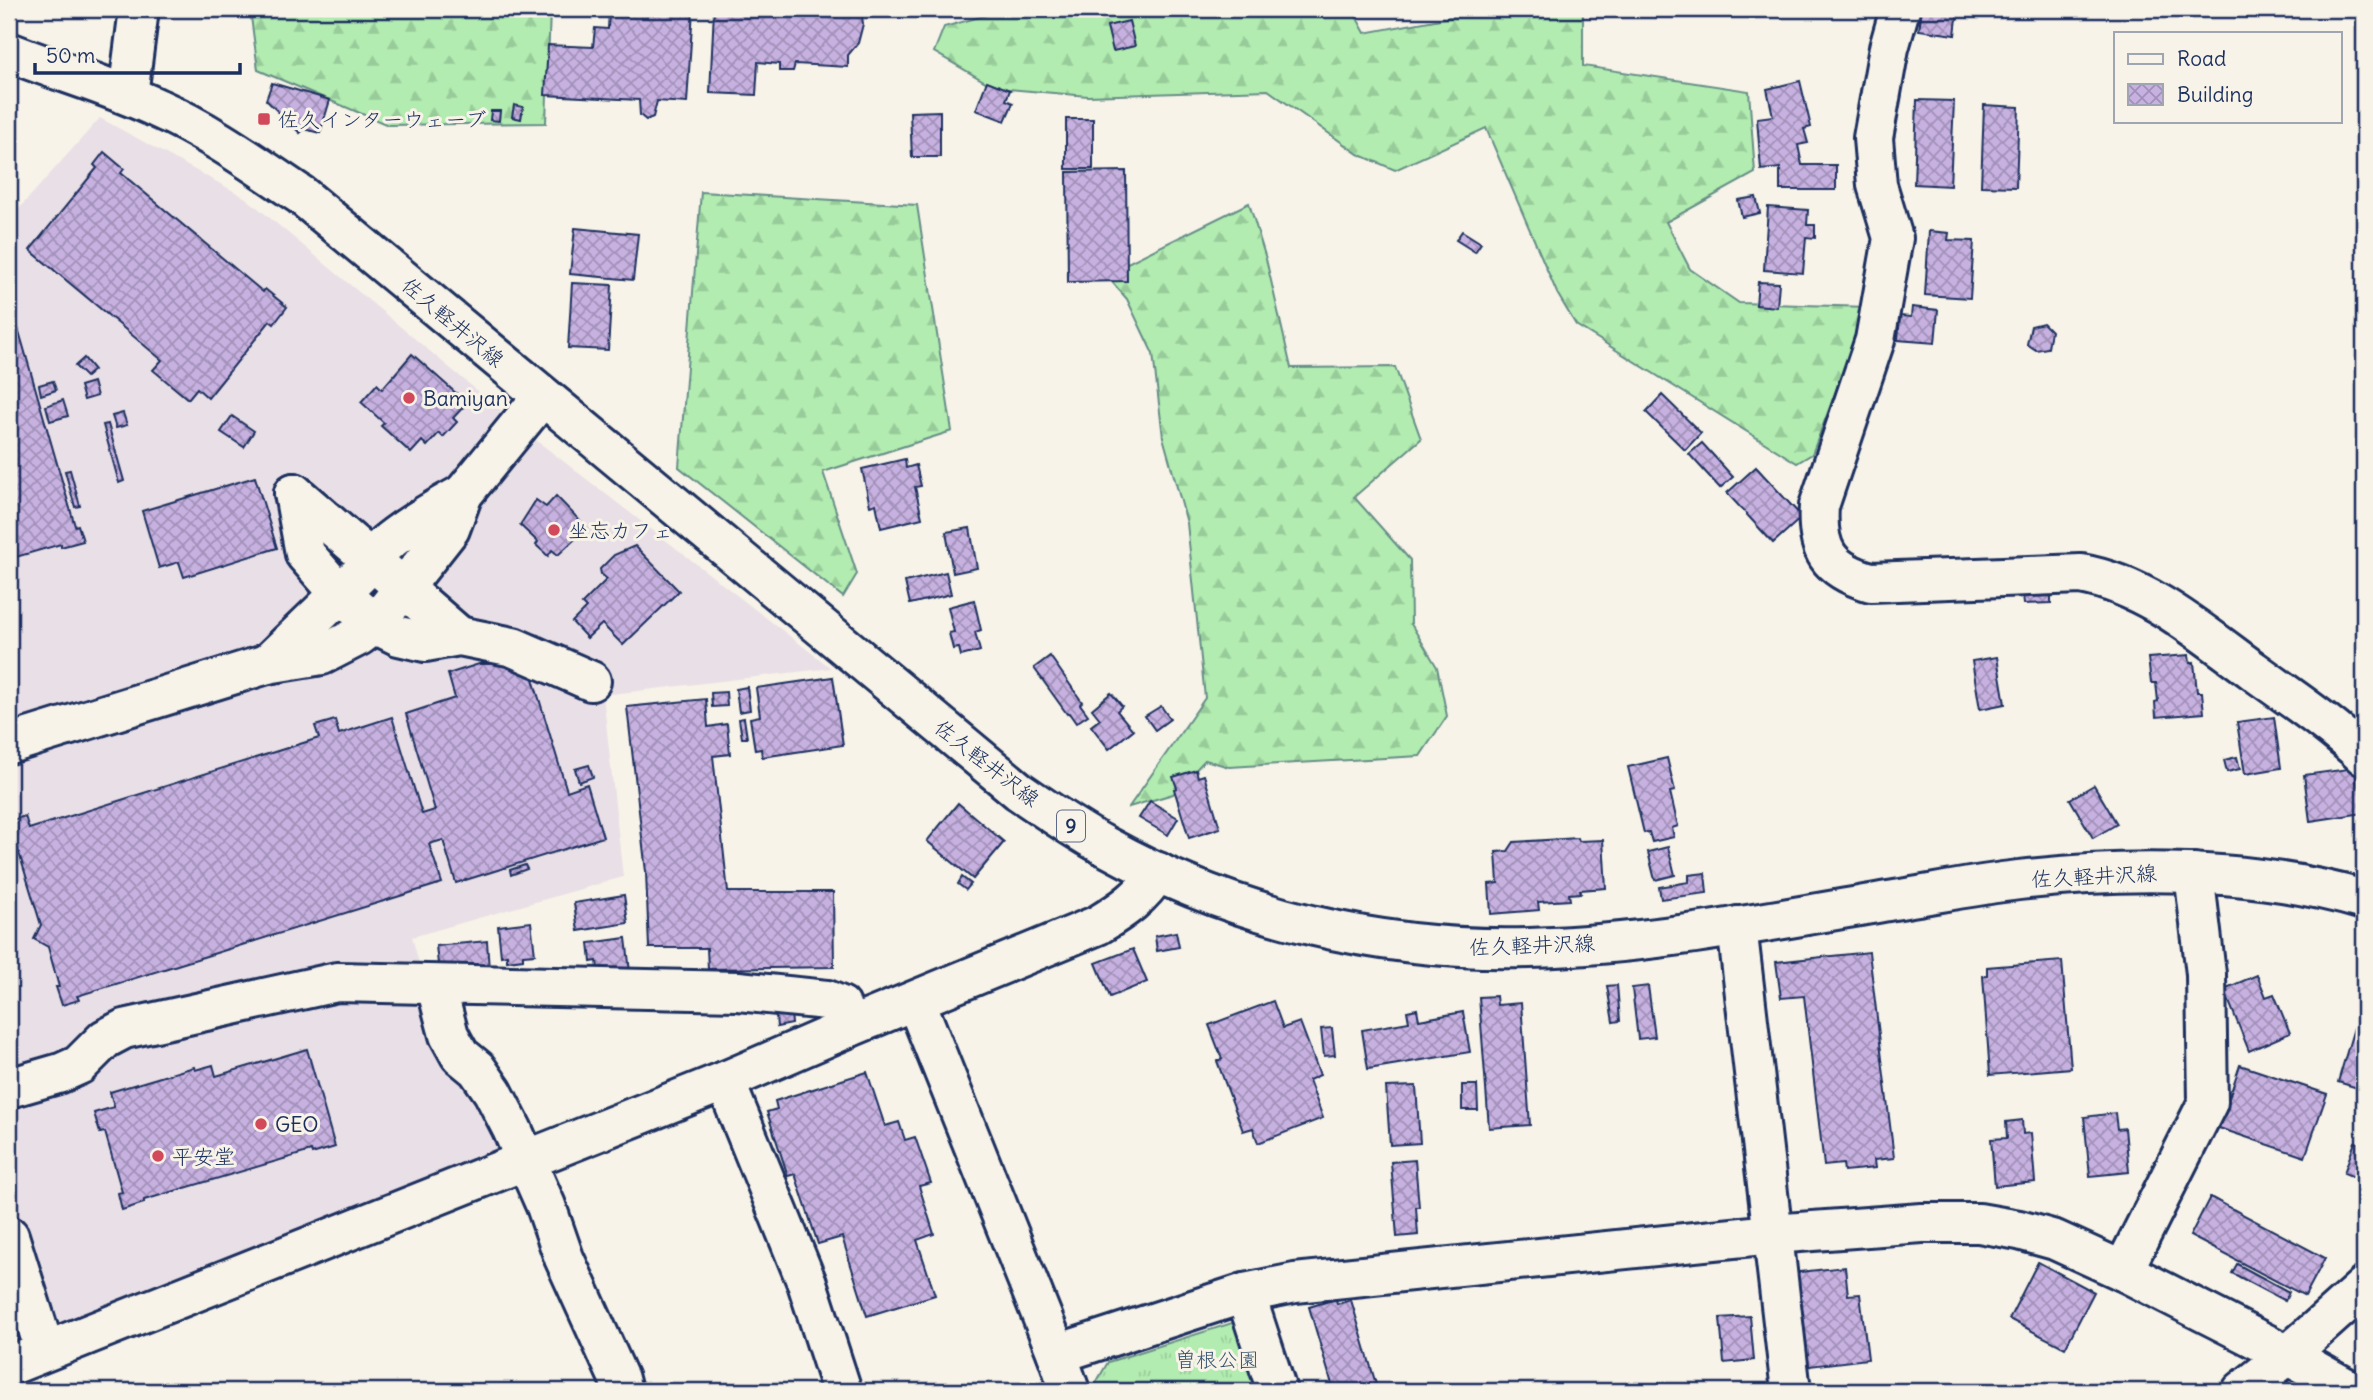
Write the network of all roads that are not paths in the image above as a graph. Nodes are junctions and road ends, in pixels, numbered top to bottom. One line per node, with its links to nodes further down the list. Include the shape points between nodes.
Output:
1 (139, 9): 4 (street)
2 (1900, 9): 15 (street, via 1873,138 1877,185 1893,238 1875,340 1819,506 1817,528 1834,566 1871,582 2100,578 2138,592 2179,618)
3 (9, 52): 4 (street, 佐久軽井沢線 / 9)
4 (128, 95): 5 (street, 佐久軽井沢線 / 9, via 195,127 301,195)
5 (542, 397): 6 (street); 16 (street, 佐久軽井沢線 / 9, via 1019,791 1108,848)
6 (463, 494): 7 (street, via 386,543); 8 (street, via 450,529)
7 (373, 561): 8 (street); 9 (street); 9 (street, via 294,493 305,554)
8 (404, 589): 10 (street); 11 (street)
9 (340, 594): 10 (street); 12 (street)
10 (375, 624): 11 (street, via 425,642); 12 (street, via 322,655)
11 (459, 636): 13 (street, via 513,647)
12 (267, 664): 14 (street)
13 (591, 681)
14 (9, 744)
15 (2364, 756)
16 (1158, 872): 19 (street, 佐久軽井沢線 / 9, via 1313,926 1435,945 1576,946); 21 (street, via 1131,905 1098,925)
17 (2194, 873): 18 (street, 佐久軽井沢線 / 9, via 2297,884); 19 (street, 佐久軽井沢線 / 9, via 2017,880); 28 (street, via 2206,974 2208,1102)
18 (2364, 900)
19 (1737, 926): 26 (street)
20 (436, 986): 22 (street, via 738,991 807,997 841,1006); 24 (street, via 337,982 124,1029 105,1039 79,1065); 25 (street, via 449,1035 493,1093)
21 (916, 1002): 22 (street); 32 (street)
22 (850, 1027): 23 (street)
23 (725, 1081): 25 (street); 36 (street, via 807,1283)
24 (9, 1088)
25 (527, 1160): 31 (street); 35 (street)
26 (1772, 1234): 28 (street, via 1979,1223 2055,1240); 30 (street, via 1295,1283); 39 (street)
27 (9, 1236): 31 (street)
28 (2123, 1271): 33 (street)
29 (2364, 1287): 33 (street)
30 (1245, 1293): 32 (street); 38 (street)
31 (45, 1351): 34 (street)
32 (1057, 1354): 37 (street)
33 (2299, 1362): 40 (street); 41 (street)
34 (9, 1366)
35 (622, 1391)
36 (842, 1391)
37 (1070, 1391)
38 (1277, 1391)
39 (1791, 1391)
40 (2242, 1391)
41 (2353, 1391)

